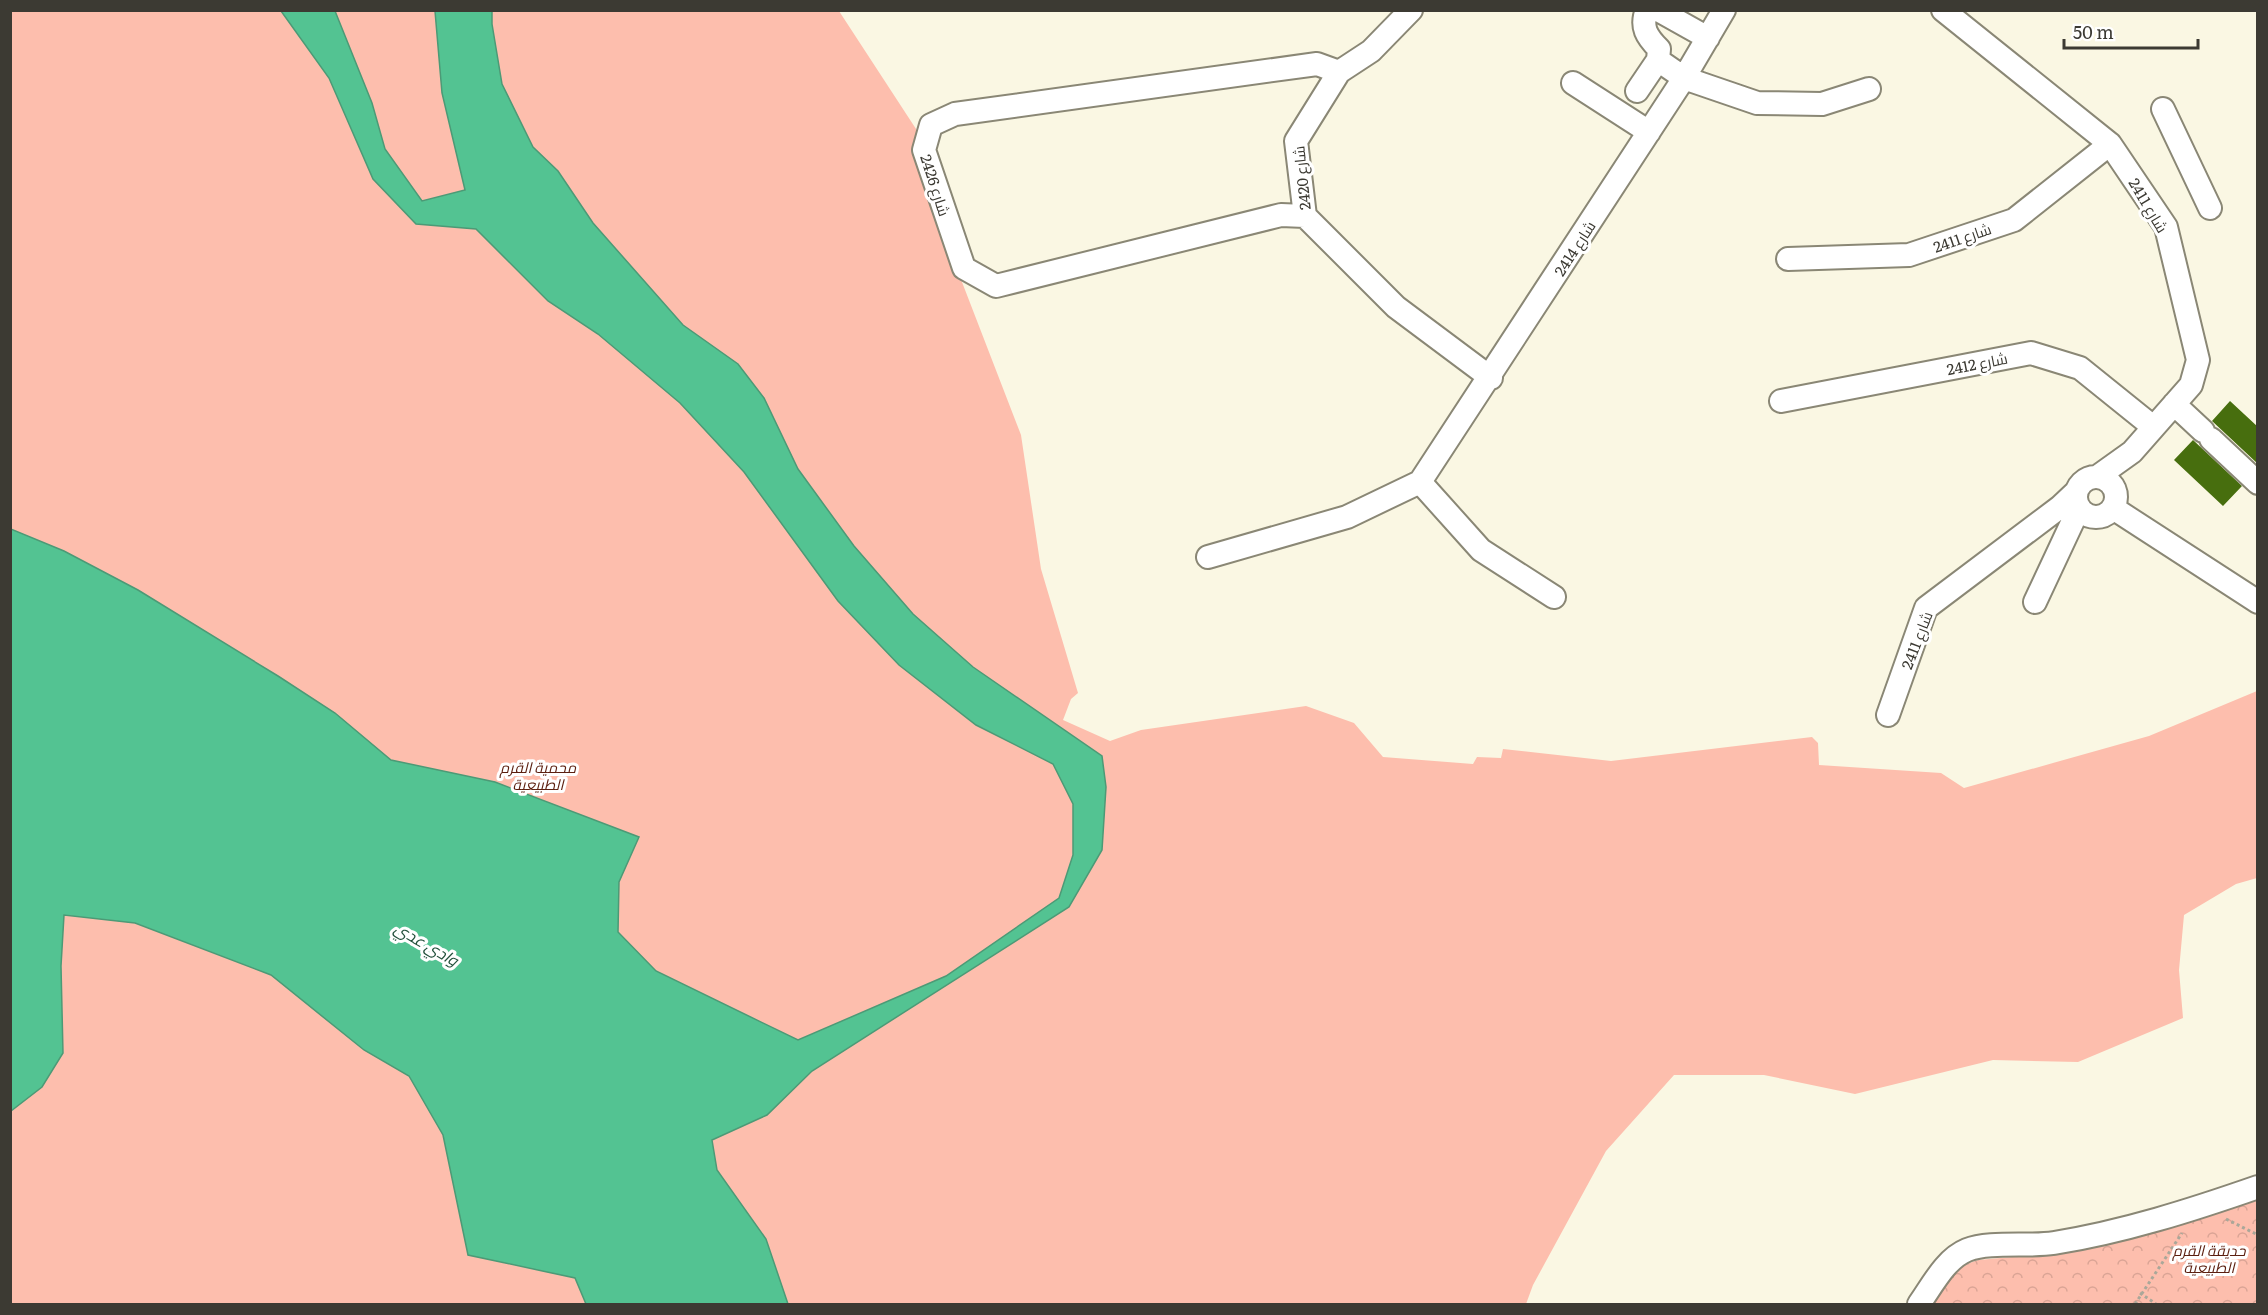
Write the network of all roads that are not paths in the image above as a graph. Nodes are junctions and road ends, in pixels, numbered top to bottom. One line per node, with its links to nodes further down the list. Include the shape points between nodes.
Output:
1 (1411, 10): 8 (street, 2420 شارع, via 1371,51)
2 (1647, 10): 7 (street, via 1642,21 1647,36 1659,49)
3 (1658, 10): 6 (street)
4 (1724, 10): 6 (street, 2414 شارع)
5 (1943, 10): 15 (street, شارع 2411)
6 (1708, 38): 9 (street, 2414 شارع)
7 (1658, 60): 9 (street); 12 (street)
8 (1339, 72): 17 (street, 2420 شارع, via 1296,141); 17 (street, 2426 شارع, via 1317,64 955,114 931,125 924,150 964,268 996,286 1281,215)
9 (1684, 78): 11 (street, via 1757,103 1821,104); 14 (street, 2414 شارع)
10 (1574, 83): 14 (street)
11 (1869, 89)
12 (1637, 91)
13 (2163, 109): 16 (street)
14 (1649, 132): 19 (street, 2414 شارع)
15 (2110, 144): 18 (street, 2411 شارع, via 2014,220 1909,255); 21 (street, شارع 2411, via 2166,227 2190,319 2198,360 2191,385)
16 (2210, 208)
17 (1305, 216): 19 (street, 2420 شارع, via 1396,307)
18 (1788, 259)
19 (1491, 378): 24 (street, 2414 شارع)
20 (1781, 401): 22 (street, 2412 شارع, via 2031,353 2080,368)
21 (2174, 404): 22 (street, شارع 2411); 25 (street)
22 (2152, 426): 23 (street, شارع 2411, via 2132,452)
23 (2097, 477): 26 (street, via 2083,482); 27 (street, via 2106,480 2114,490)
24 (1420, 482): 28 (street, via 1347,517); 29 (street, via 1481,550)
25 (2258, 483)
26 (2078, 500): 27 (street, via 2087,515 2097,517); 30 (street); 32 (street, شارع 2411, via 2060,507 1926,608)
27 (2113, 508): 31 (street)
28 (1208, 557)
29 (1554, 597)
30 (2035, 602)
31 (2258, 602)
32 (1888, 715)
33 (2258, 1186): 34 (street, via 2202,1206 2077,1239 1969,1249 1955,1256)
34 (1920, 1305)

